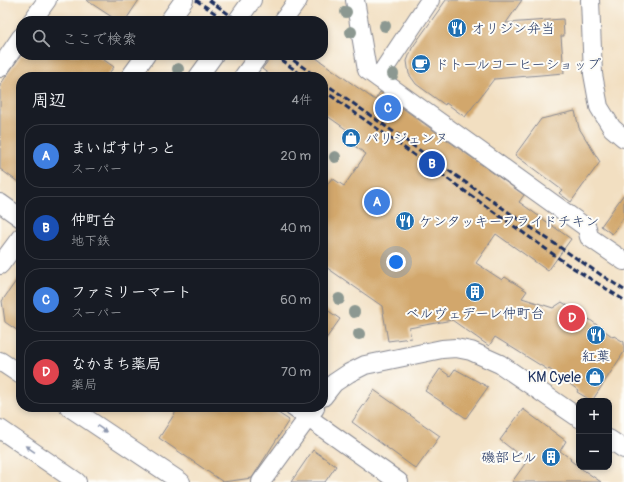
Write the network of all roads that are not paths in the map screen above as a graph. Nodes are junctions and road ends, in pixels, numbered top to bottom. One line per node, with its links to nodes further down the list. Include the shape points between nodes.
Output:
1 (47, 0): 8 (street)
2 (184, 0): 9 (street)
3 (252, 0): 10 (street)
4 (298, 0): 11 (street)
5 (355, 0): 20 (street, via 367,70)
6 (430, 0): 20 (street)
7 (590, 0): 21 (street, via 593,74 599,107 612,128)
8 (36, 16)
9 (173, 16)
10 (241, 16)
11 (287, 16)
12 (16, 44): 16 (street)
13 (142, 60): 17 (street)
14 (210, 60): 18 (street)
15 (255, 60): 19 (street)
16 (0, 68)
17 (134, 72)
18 (202, 72)
19 (247, 72)
20 (378, 78): 25 (street, via 587,228 590,237)
21 (624, 138)
22 (0, 203): 23 (street)
23 (16, 214)
24 (16, 243): 26 (street)
25 (624, 261)
26 (0, 265)
27 (0, 360): 28 (street)
28 (16, 371)
29 (328, 391): 32 (street, via 349,373 365,365 456,348 472,351 500,364)
30 (76, 412): 37 (street, one-way to 37)
31 (312, 412): 38 (street); 39 (street)
32 (576, 416)
33 (0, 429): 36 (street, one-way to 33)
34 (612, 441): 35 (street)
35 (624, 449)
36 (77, 482)
37 (181, 482)
38 (262, 482)
39 (399, 482)

